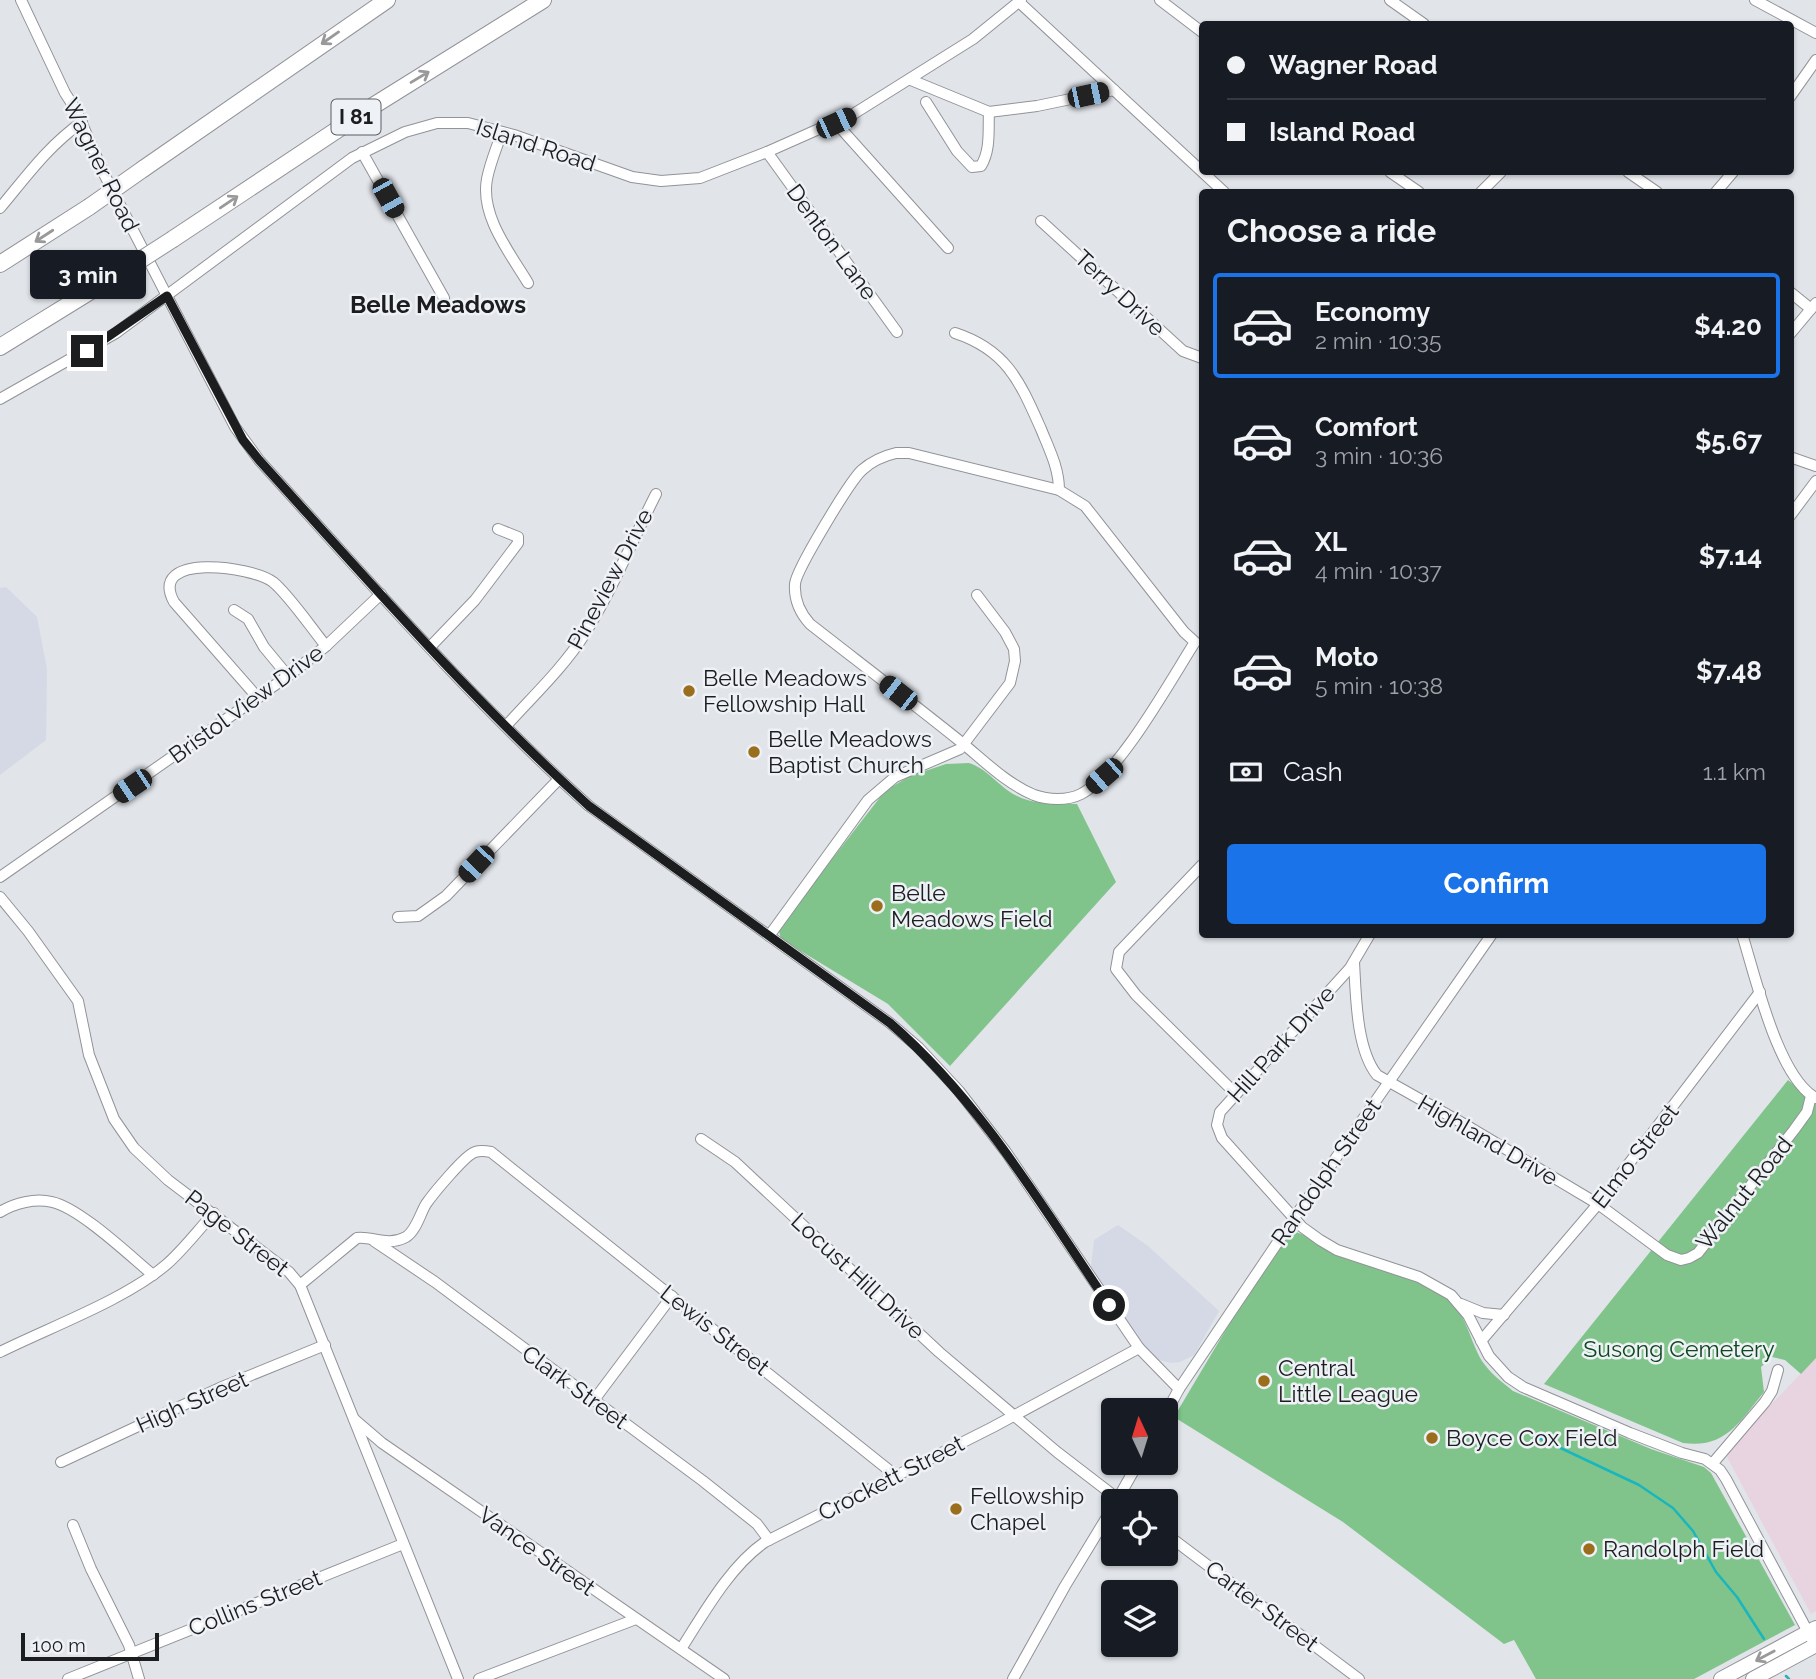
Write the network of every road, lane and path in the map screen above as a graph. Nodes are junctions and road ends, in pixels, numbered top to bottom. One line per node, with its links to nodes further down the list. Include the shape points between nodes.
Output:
1 (21, 0): 19 (street, Wagner Road)
2 (387, 0): 38 (highway, one-way to 38, bridge)
3 (543, 0): 47 (highway, I 81, one-way to 3, bridge)
4 (1160, 0): 11 (street)
5 (1391, 0): 8 (street)
6 (1755, 0): 10 (street)
7 (1020, 1): 14 (street, Island Road); 15 (street)
8 (1420, 21)
9 (1794, 21): 12 (street)
10 (1794, 21)
11 (1199, 30)
12 (1816, 33)
13 (1816, 60): 16 (street)
14 (911, 80): 18 (street); 20 (street, Island Road)
15 (1114, 90): 18 (street); 24 (street)
16 (1794, 91)
17 (926, 102): 18 (street, via 968,165 976,168 988,148)
18 (989, 112)
19 (82, 122): 35 (street, via 45,152); 41 (street, Wagner Road)
20 (836, 123): 23 (street, Island Road); 37 (street)
21 (502, 132): 22 (street, Island Road, via 468,123 437,123); 23 (street, Island Road, via 632,177 661,181 700,178); 39 (street, via 487,178 488,206)
22 (362, 152): 41 (street, Island Road); 42 (street)
23 (767, 152): 45 (street, Denton Lane)
24 (1199, 169)
25 (1206, 175): 30 (street)
26 (1394, 175): 31 (street)
27 (1498, 175): 32 (street)
28 (1632, 175): 33 (street)
29 (1730, 175): 34 (street)
30 (1221, 189)
31 (1415, 189)
32 (1484, 189)
33 (1653, 189)
34 (1719, 189)
35 (0, 208)
36 (1041, 220): 48 (street, Terry Drive, via 1183,351)
37 (948, 248)
38 (0, 264)
39 (528, 283)
40 (1794, 294): 43 (street)
41 (167, 296): 49 (street, Island Road, via 87,351); 57 (street, Wagner Road, via 243,440)
42 (444, 298)
43 (1814, 306): 44 (street)
44 (1794, 329)
45 (897, 332)
46 (955, 333): 53 (street, via 991,351 1017,379 1056,467)
47 (0, 347)
48 (1199, 357)
49 (0, 399)
50 (1794, 458): 51 (street)
51 (1816, 466)
52 (1816, 481): 55 (street)
53 (1059, 491): 60 (street, via 1085,506 1184,632); 66 (street, via 909,453 885,456 858,474 796,576 797,601 810,624)
54 (656, 494): 65 (street, Pineview Drive, via 583,636)
55 (1794, 511)
56 (498, 529): 62 (street, via 518,537 518,543 475,600)
57 (381, 594): 61 (street, Bristol View Drive); 62 (street, Wagner Road)
58 (977, 595): 66 (street, via 1010,639 1015,661 1010,683)
59 (234, 610): 63 (street, via 248,619)
60 (1199, 643): 66 (street, via 1112,768 1081,794 1059,799 1036,796)
61 (326, 646): 63 (street, Bristol View Drive); 64 (street, via 275,583 261,575 236,568 192,568 177,574 170,590 174,602)
62 (430, 647): 65 (street, Wagner Road)
63 (288, 676): 64 (street, Bristol View Drive)
64 (258, 698): 69 (street, Bristol View Drive)
65 (506, 726): 67 (street, Wagner Road)
66 (964, 744): 72 (street, via 955,753 902,773 877,790)
67 (559, 779): 71 (street, via 446,896 418,916); 72 (street, Wagner Road, via 589,806)
68 (1199, 868): 79 (street, via 1119,952 1116,970)
69 (0, 877)
70 (0, 897): 84 (street, Page Street, via 78,1001 89,1055 123,1134 147,1162)
71 (398, 917)
72 (769, 936): 95 (street, Wagner Road, via 890,1023 936,1065 1006,1152)
73 (1368, 938): 76 (street, Hill Park Drive)
74 (1489, 938): 78 (street, Randolph Street)
75 (1743, 938): 77 (street)
76 (1354, 962): 78 (street, Highland Drive, via 1365,1047 1372,1069); 79 (street, Hill Park Drive)
77 (1760, 992): 80 (street, via 1782,1054 1797,1082); 82 (street, Elmo Street)
78 (1389, 1083): 82 (street, Highland Drive); 85 (street, Randolph Street)
79 (1236, 1093): 85 (street, Hill Park Drive, via 1218,1118 1218,1132)
80 (1813, 1097): 87 (street, Walnut Road, via 1794,1130 1698,1252 1681,1260)
81 (701, 1139): 101 (street, Locust Hill Drive, via 735,1162 890,1308)
82 (1598, 1204): 87 (street, Highland Drive); 92 (street, Elmo Street)
83 (0, 1212): 88 (street, via 29,1202 59,1205)
84 (214, 1213): 88 (street); 89 (street, Page Street)
85 (1294, 1217): 91 (street, Hill Park Drive, via 1337,1250 1419,1277); 98 (street, Randolph Street)
86 (374, 1241): 89 (street, via 363,1237 351,1241); 90 (street, Lewis Street, via 406,1237 425,1205 469,1155 491,1152); 100 (street, Clark Street)
87 (1659, 1249)
88 (153, 1275): 96 (street)
89 (300, 1285): 94 (street, Page Street)
90 (672, 1296): 100 (street); 105 (street, Lewis Street)
91 (1461, 1304): 92 (street); 93 (street)
92 (1504, 1315): 93 (street, Elmo Street)
93 (1481, 1341): 104 (street, via 1498,1367 1523,1387 1630,1433)
94 (325, 1345): 102 (street, Page Street); 103 (street, High Street)
95 (1139, 1348): 98 (street, Wagner Road); 101 (street, Crockett Street)
96 (0, 1352)
97 (1778, 1370): 104 (street, via 1765,1402)
98 (1179, 1389): 99 (street, Randolph Street)
99 (1174, 1398)
100 (594, 1400): 109 (street, Clark Street, via 757,1524)
101 (1014, 1415): 105 (street, Crockett Street); 106 (street, Locust Hill Drive)
102 (353, 1418): 110 (street, Page Street); 112 (street, Vance Street, via 382,1443)
103 (61, 1462)
104 (1713, 1462): 113 (street)
105 (895, 1475): 109 (street, Crockett Street)
106 (1101, 1489)
107 (73, 1525): 115 (street)
108 (1101, 1528): 121 (street)
109 (769, 1540): 114 (street, Crockett Street, via 732,1573)
110 (403, 1544): 115 (street, Collins Street); 118 (street, Page Street)
111 (1178, 1544): 122 (street, Carter Street)
112 (636, 1619): 114 (street, Vance Street); 119 (street)
113 (1814, 1640): 123 (main road, one-way to 123); 124 (main road)
114 (681, 1649): 120 (street, Vance Street)
115 (131, 1654): 116 (street, Collins Street); 117 (street)
116 (68, 1679)
117 (139, 1679)
118 (458, 1679)
119 (479, 1679)
120 (724, 1679)
121 (1013, 1679)
122 (1359, 1679)
123 (1721, 1679)
124 (1753, 1679)

